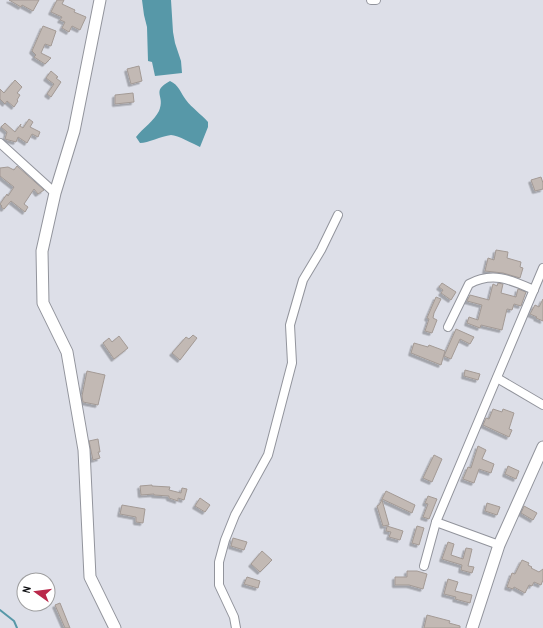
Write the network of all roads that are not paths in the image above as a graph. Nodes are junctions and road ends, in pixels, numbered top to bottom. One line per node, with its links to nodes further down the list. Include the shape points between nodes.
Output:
1 (100, 0): 5 (main road, via 74,131)
2 (371, 0): 3 (street)
3 (376, 0)
4 (0, 143): 5 (street)
5 (55, 194): 16 (main road, via 42,251 43,303 66,352 84,450 90,577)
6 (338, 215): 17 (street, via 303,280 290,324 292,363 268,455 235,515 219,562 219,585 234,617)
7 (543, 268): 8 (street)
8 (534, 290): 9 (street, via 495,277 474,281 469,284); 10 (street)
9 (448, 327)
10 (497, 378): 11 (street); 13 (street)
11 (543, 405)
12 (543, 447): 14 (main road)
13 (436, 522): 14 (street); 15 (street)
14 (499, 545): 18 (main road)
15 (424, 566)
16 (115, 628)
17 (236, 628)
18 (472, 628)

